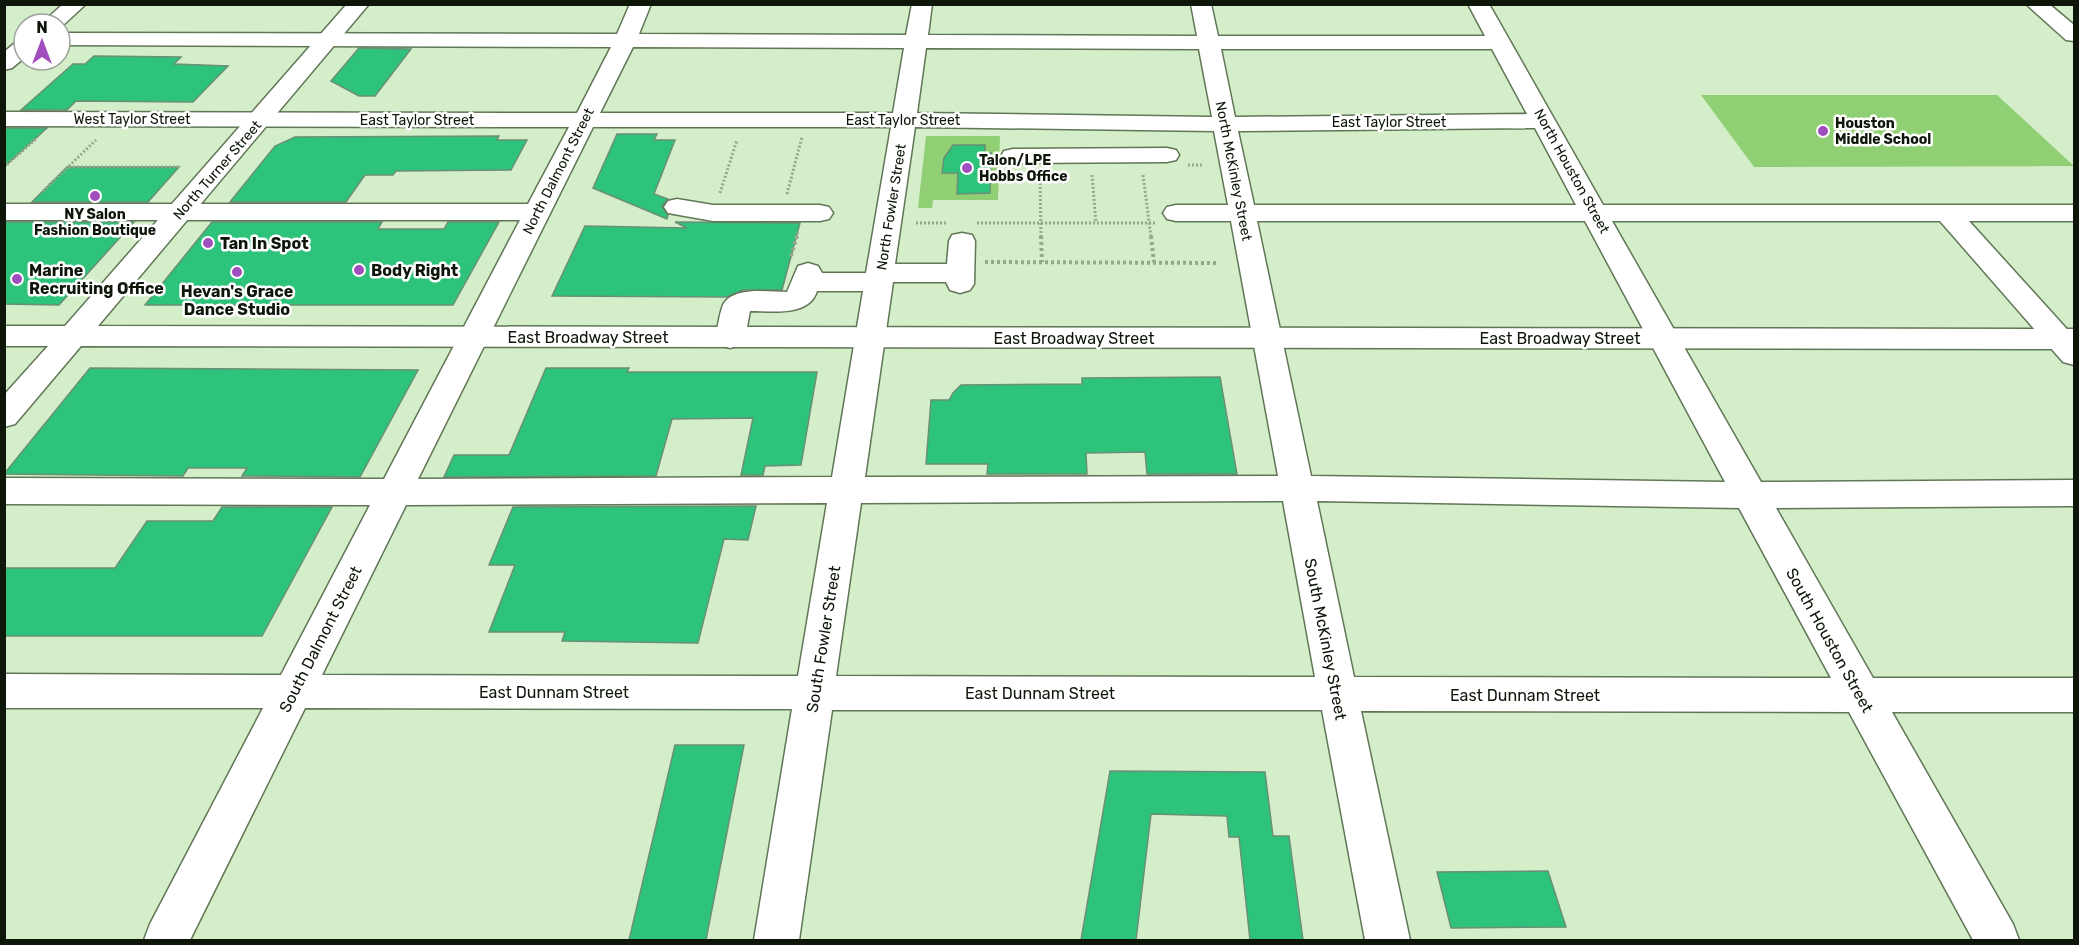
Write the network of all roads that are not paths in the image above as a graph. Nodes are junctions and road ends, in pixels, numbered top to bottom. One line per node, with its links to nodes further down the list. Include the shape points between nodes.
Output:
1 (359, 4): 9 (street, North Turner Street)
2 (641, 4): 10 (street, North Dalmont Street)
3 (922, 4): 11 (street, North Fowler Street)
4 (1201, 4): 12 (street, North McKinley Street)
5 (1478, 4): 13 (street, North Houston Street)
6 (2036, 4): 7 (street)
7 (2074, 35)
8 (72, 39): 9 (street)
9 (329, 39): 10 (street); 15 (street, North Turner Street)
10 (626, 39): 11 (street); 16 (street, North Dalmont Street)
11 (917, 40): 12 (street); 17 (street, North Fowler Street)
12 (1208, 41): 13 (street); 20 (street, North McKinley Street)
13 (1500, 43): 18 (street, North Houston Street)
14 (4, 119): 15 (street, West Taylor Street)
15 (260, 119): 16 (street, East Taylor Street); 25 (street, North Turner Street)
16 (585, 120): 17 (street, East Taylor Street); 27 (street, North Dalmont Street)
17 (904, 120): 19 (street, East Taylor Street); 35 (street, North Fowler Street)
18 (1545, 121): 20 (street, East Taylor Street); 30 (street, North Houston Street)
19 (1113, 122): 20 (street, East Taylor Street); 21 (street)
20 (1225, 124): 29 (street, North McKinley Street)
21 (1116, 155): 22 (street); 23 (street)
22 (1167, 155)
23 (1012, 156)
24 (677, 207): 28 (street, via 713,213)
25 (181, 211): 26 (street); 27 (street); 37 (street, North Turner Street)
26 (4, 212)
27 (538, 212): 38 (street, North Dalmont Street)
28 (820, 213)
29 (1242, 213): 30 (street); 33 (street); 41 (street, North McKinley Street)
30 (1594, 213): 32 (street); 42 (street, North Houston Street)
31 (2074, 213): 32 (street)
32 (1949, 215): 43 (street)
33 (1167, 218)
34 (965, 252): 35 (street)
35 (881, 271): 39 (street, via 801,273 801,296 792,300 741,302); 40 (street, North Fowler Street)
36 (4, 336): 37 (street, East Broadway Street)
37 (74, 336): 38 (street, East Broadway Street); 44 (street, North Turner Street)
38 (474, 337): 39 (street, East Broadway Street); 48 (street, South Dalmont Street)
39 (730, 338): 40 (street, East Broadway Street)
40 (871, 338): 41 (street, East Broadway Street); 46 (street, South Fowler Street)
41 (1266, 338): 42 (street, East Broadway Street); 45 (street, South McKinley Street)
42 (1664, 339): 43 (street, East Broadway Street); 50 (street, South Houston Street)
43 (2069, 344)
44 (4, 416)
45 (1296, 488): 46 (street); 50 (street); 54 (street, South McKinley Street)
46 (847, 489): 48 (street); 53 (street, South Fowler Street)
47 (4, 490): 48 (street)
48 (395, 492): 52 (street, South Dalmont Street)
49 (2074, 493): 50 (street)
50 (1750, 495): 55 (street, South Houston Street)
51 (4, 691): 52 (street, East Dunnam Street)
52 (293, 692): 53 (street, East Dunnam Street); 57 (street, South Dalmont Street)
53 (815, 693): 54 (street, East Dunnam Street); 58 (street, South Fowler Street)
54 (1338, 694): 55 (street, East Dunnam Street); 59 (street, South McKinley Street)
55 (1861, 695): 56 (street, East Dunnam Street); 60 (street, South Houston Street)
56 (2074, 695)
57 (166, 940)
58 (776, 940)
59 (1387, 940)
60 (1997, 940)

